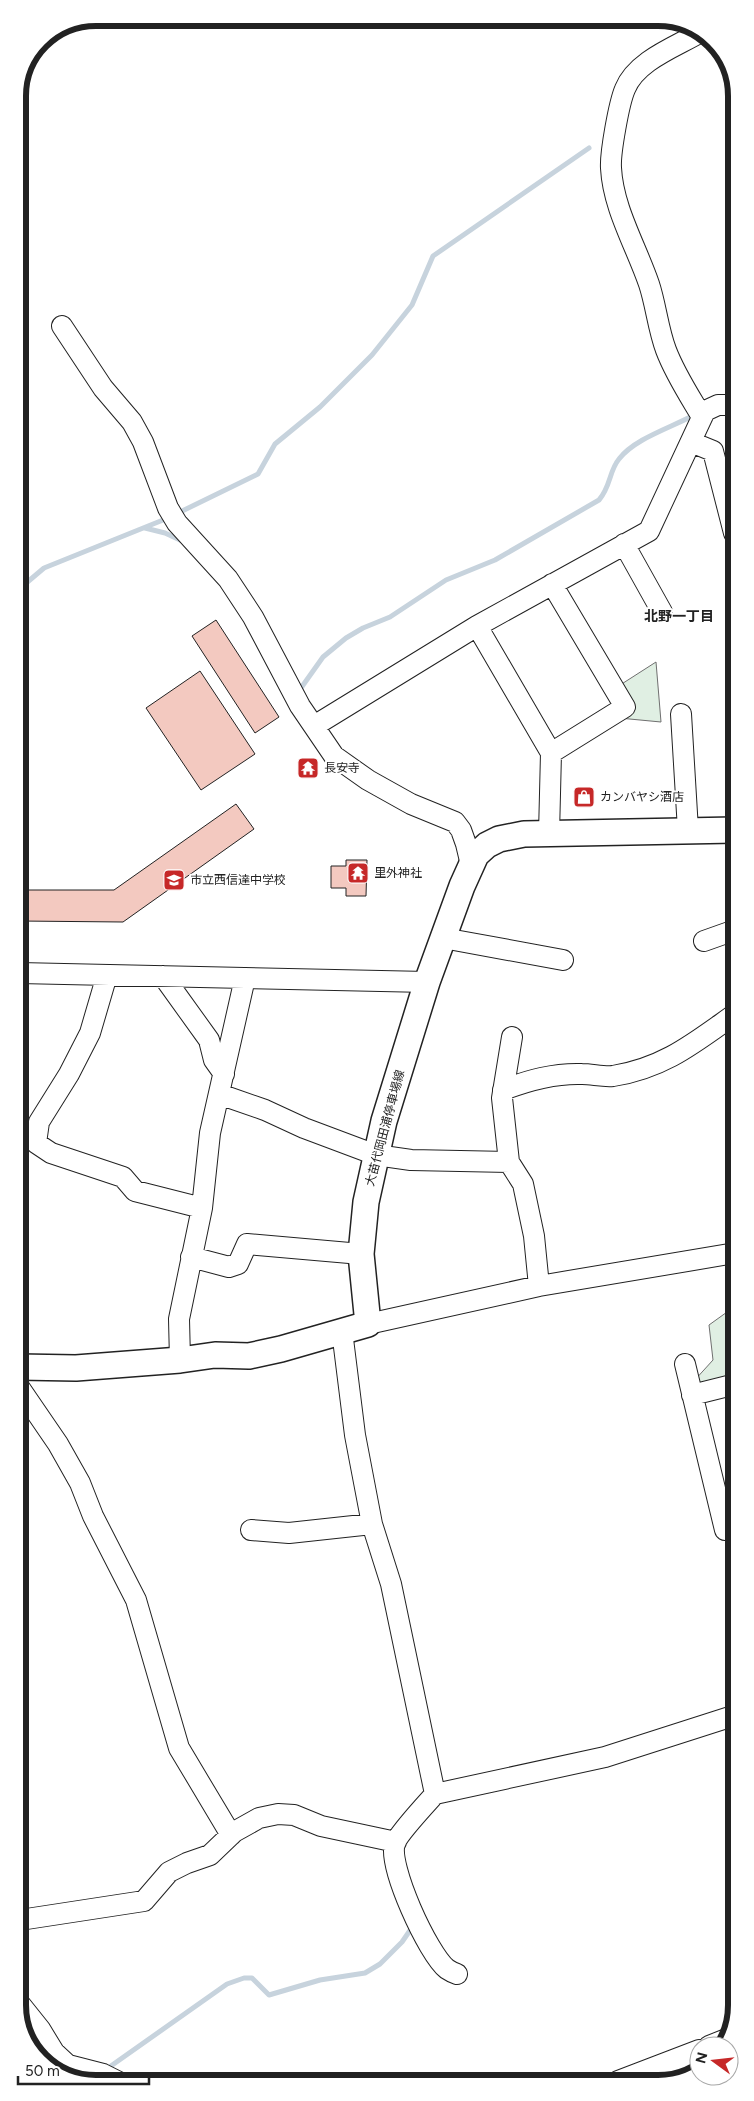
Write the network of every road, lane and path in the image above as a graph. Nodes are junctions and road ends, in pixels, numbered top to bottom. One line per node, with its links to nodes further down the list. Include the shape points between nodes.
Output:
1 (694, 37): 4 (street, via 637,72 625,89 610,168 618,202 650,285 665,349)
2 (62, 326): 12 (street, via 103,388 132,422 168,508 228,579)
3 (728, 405): 4 (street, via 718,405 705,411)
4 (702, 417): 5 (street)
5 (691, 442): 6 (street, via 713,451); 7 (street, via 649,531)
6 (728, 510)
7 (624, 544): 8 (street); 9 (street)
8 (552, 584): 10 (street); 13 (street, via 625,708)
9 (662, 612)
10 (477, 626): 12 (street); 13 (street)
11 (681, 714): 14 (street)
12 (314, 726): 17 (street, via 334,756 368,780 411,804 454,822 461,830)
13 (550, 754): 16 (street)
14 (688, 830): 15 (main road, 大苗代岡田浦停車場線); 16 (main road, 大苗代岡田浦停車場線)
15 (728, 830)
16 (549, 834): 17 (main road, 大苗代岡田浦停車場線, via 499,839 476,855)
17 (471, 865): 19 (main road, 大苗代岡田浦停車場線)
18 (728, 932): 20 (street)
19 (443, 938): 21 (street); 26 (main road, 大苗代岡田浦停車場線)
20 (704, 941)
21 (563, 960)
22 (26, 973): 23 (street)
23 (107, 975): 24 (street); 34 (street, via 90,1033 39,1122 36,1143 52,1154 123,1177 135,1191)
24 (163, 976): 25 (street); 29 (street, via 210,1040 214,1060)
25 (245, 978): 26 (street); 29 (street)
26 (427, 982): 32 (main road, 大苗代岡田浦停車場線)
27 (728, 1019): 30 (street, via 664,1062 611,1076 557,1074)
28 (512, 1037): 30 (street)
29 (224, 1074): 31 (street)
30 (504, 1090): 33 (street, via 502,1098)
31 (219, 1094): 32 (street); 34 (street, via 210,1133)
32 (376, 1155): 33 (street, via 411,1160); 35 (main road, 大苗代岡田浦停車場線, via 366,1202)
33 (509, 1162): 38 (street, via 523,1184 534,1236)
34 (202, 1208): 37 (street)
35 (361, 1254): 37 (street, via 247,1244 238,1264 229,1267); 39 (main road, 大苗代岡田浦停車場線)
36 (728, 1254): 38 (street)
37 (191, 1257): 41 (street, via 179,1319)
38 (538, 1286): 39 (street)
39 (368, 1324): 40 (main road)
40 (342, 1331): 41 (main road, via 249,1356 215,1355); 47 (street, via 355,1435)
41 (180, 1360): 43 (main road, via 76,1368)
42 (685, 1364): 45 (street)
43 (26, 1367)
44 (728, 1386): 45 (street)
45 (692, 1395): 48 (street, via 725,1530)
46 (26, 1397): 52 (street, via 80,1483 93,1516 136,1600 179,1748)
47 (372, 1524): 49 (street, via 289,1532); 51 (street, via 391,1584)
48 (728, 1529)
49 (251, 1530)
50 (728, 1718): 51 (street, via 605,1757)
51 (435, 1794): 53 (street)
52 (231, 1836): 53 (street, via 259,1818 278,1814 294,1815 322,1826); 54 (street, via 210,1855 169,1872 144,1900)
53 (396, 1842): 55 (street, via 394,1852 400,1880 422,1936 446,1969)
54 (26, 1919)
55 (457, 1974)
56 (27, 2013): 60 (street, via 54,2052 68,2065)
57 (689, 2054): 58 (street)
58 (673, 2060): 59 (street); 61 (street)
59 (680, 2071)
60 (105, 2075)
61 (634, 2075)

